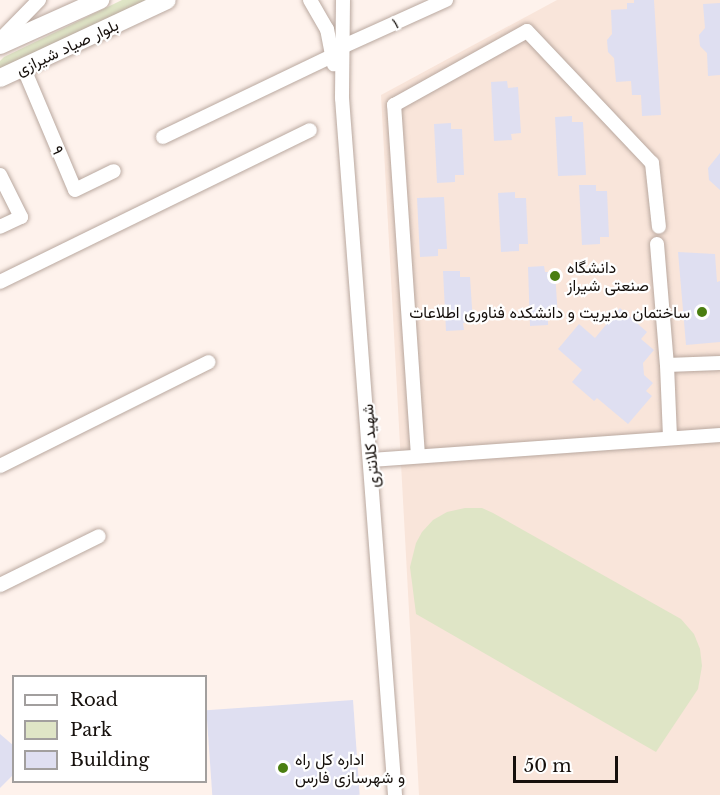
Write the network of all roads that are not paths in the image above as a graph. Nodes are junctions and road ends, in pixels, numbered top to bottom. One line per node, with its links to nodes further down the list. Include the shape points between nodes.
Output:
1 (39, 0): 7 (street)
2 (100, 0): 8 (main road, بلوار صیاد شیرازی)
3 (167, 0): 11 (main road, بلوار صیاد شیرازی)
4 (310, 0): 10 (street, via 327,29)
5 (343, 0): 9 (street)
6 (446, 0): 9 (street, ۱)
7 (0, 40)
8 (0, 45)
9 (344, 46): 13 (street)
10 (332, 56): 13 (street); 15 (street)
11 (24, 69): 12 (main road, بلوار صیاد شیرازی); 16 (street, ۹, via 75,190)
12 (1, 77)
13 (342, 98): 28 (street, شهید کلانتری)
14 (310, 130): 21 (street)
15 (163, 137)
16 (114, 171)
17 (0, 176): 18 (street, via 21,217)
18 (0, 227)
19 (659, 227): 27 (street, via 652,163 527,31 394,105)
20 (657, 244): 24 (street)
21 (0, 282)
22 (209, 362): 29 (street)
23 (720, 363): 24 (street)
24 (667, 365): 26 (street)
25 (720, 435): 26 (street)
26 (670, 437): 27 (street)
27 (418, 456): 28 (street)
28 (371, 460): 32 (street, شهید کلانتری)
29 (0, 466)
30 (99, 536): 31 (street)
31 (0, 585)
32 (395, 795)

